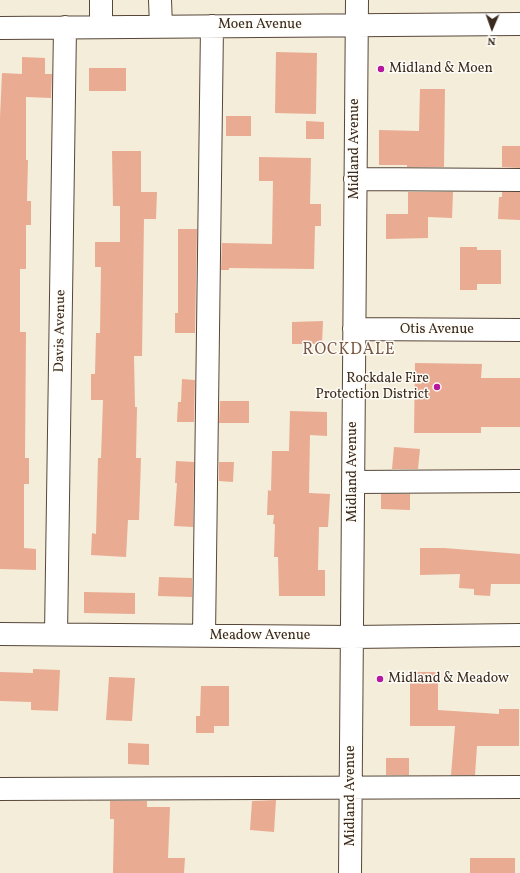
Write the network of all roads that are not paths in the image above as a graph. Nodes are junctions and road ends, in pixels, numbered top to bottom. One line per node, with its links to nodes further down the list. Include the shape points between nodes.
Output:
1 (101, 0): 9 (street)
2 (160, 0): 6 (street)
3 (357, 0): 5 (street, Midland Avenue)
4 (520, 24): 5 (street, Moen Avenue)
5 (356, 25): 7 (street, Moen Avenue); 11 (street, Midland Avenue)
6 (161, 26): 7 (street, Moen Avenue); 9 (street, Moen Avenue)
7 (212, 26): 19 (street)
8 (65, 27): 9 (street, Moen Avenue); 10 (street, Moen Avenue); 18 (street, Davis Avenue)
9 (101, 27)
10 (0, 28)
11 (355, 179): 12 (street); 13 (street, Midland Avenue)
12 (520, 180)
13 (354, 329): 14 (street, Otis Avenue); 16 (street, Midland Avenue)
14 (520, 330)
15 (520, 481): 16 (street)
16 (353, 482): 21 (street, Midland Avenue)
17 (0, 634): 18 (street, Meadow Avenue)
18 (56, 634): 19 (street, Meadow Avenue)
19 (204, 635): 21 (street, Meadow Avenue)
20 (520, 635): 21 (street, Meadow Avenue)
21 (352, 637): 23 (street, Midland Avenue)
22 (520, 787): 23 (street)
23 (350, 788): 24 (street); 25 (street, Midland Avenue)
24 (0, 789)
25 (350, 873)

